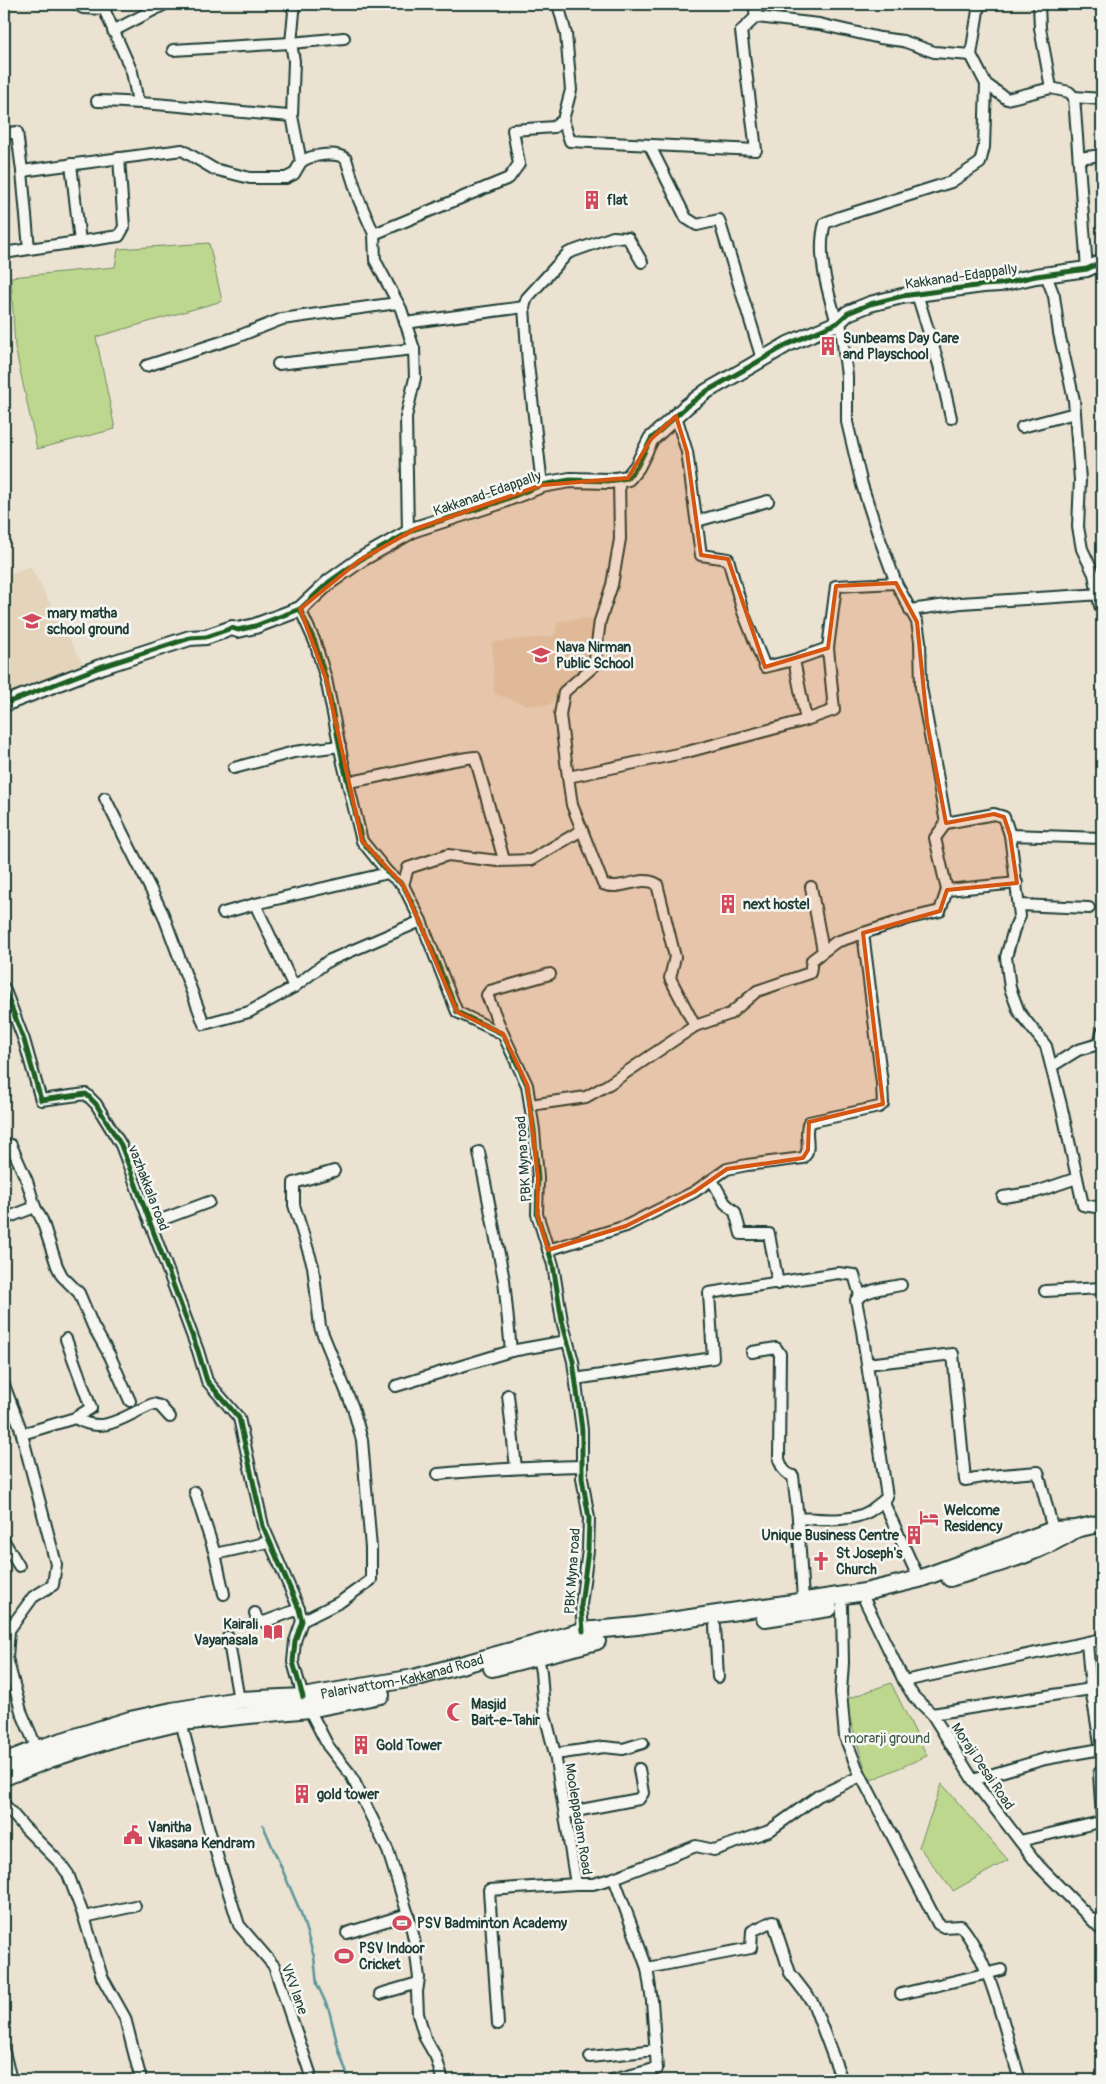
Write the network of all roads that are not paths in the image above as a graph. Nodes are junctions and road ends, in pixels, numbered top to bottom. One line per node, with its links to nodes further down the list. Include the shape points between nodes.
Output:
1 (76, 4): 9 (street, via 83,8 104,9)
2 (165, 4): 9 (street)
3 (291, 4): 11 (street, via 294,12)
4 (558, 4): 21 (street, via 566,34 571,90)
5 (754, 4): 8 (street)
6 (979, 4): 13 (street)
7 (1039, 4): 15 (street)
8 (756, 17): 13 (street, via 819,24 903,41 934,52); 23 (street, via 741,31 756,150)
9 (113, 32): 19 (street, via 132,72)
10 (344, 38): 11 (street)
11 (291, 43): 12 (street); 20 (street, via 294,61)
12 (173, 50)
13 (971, 55): 14 (street)
14 (986, 84): 15 (street, via 1007,99); 41 (street, via 984,147 980,163 951,182 825,223 822,236 826,284)
15 (1051, 88): 16 (street, via 1069,92)
16 (1074, 97): 17 (street); 26 (street)
17 (1102, 99)
18 (97, 102): 19 (street)
19 (138, 102): 20 (street)
20 (292, 116): 27 (street)
21 (563, 120): 23 (street, via 570,141); 30 (street, via 554,126 513,130 518,164 509,178)
22 (4, 134): 29 (street, via 17,132)
23 (650, 146): 44 (street, via 686,218 697,225 720,220)
24 (1102, 155): 26 (street)
25 (119, 158): 27 (street, via 182,150 224,173 272,179 291,176); 28 (street); 31 (street, via 123,231 114,237)
26 (1079, 158): 36 (street)
27 (301, 162): 30 (street, via 338,155 346,158)
28 (71, 164): 29 (street); 31 (street)
29 (22, 170): 32 (street)
30 (374, 234): 39 (street, via 375,260)
31 (80, 242): 32 (street)
32 (29, 249): 33 (street)
33 (4, 253)
34 (642, 262): 40 (street, via 628,238 613,238 568,253 527,298)
35 (1102, 262): 36 (street, Kakkanad-Edappally)
36 (1087, 269): 37 (street, Kakkanad-Edappally)
37 (1046, 275): 38 (street, Kakkanad-Edappally); 47 (street, via 1054,296)
38 (917, 294): 41 (street, Kakkanad-Edappally, via 870,304 848,313); 49 (street)
39 (397, 303): 42 (street); 46 (street, via 282,319)
40 (524, 307): 42 (street); 52 (street)
41 (839, 321): 44 (street, Kakkanad-Edappally); 56 (street, via 847,376 847,422 862,484)
42 (405, 323): 43 (street)
43 (414, 349): 45 (street); 55 (street, via 415,378 406,417)
44 (762, 359): 48 (street, Kakkanad-Edappally, via 707,392)
45 (278, 364)
46 (146, 366)
47 (1075, 413): 50 (street); 57 (street, via 1080,480 1078,527 1082,549)
48 (676, 416): 51 (street, Kakkanad-Edappally, via 652,439 628,478); 54 (street, via 686,452)
49 (951, 418)
50 (1022, 427)
51 (619, 479): 52 (street, Kakkanad-Edappally); 67 (street, via 620,539 612,585 600,621 594,666 564,692 560,715)
52 (542, 484): 55 (street, Kakkanad-Edappally)
53 (768, 501): 54 (street)
54 (697, 521): 62 (street, via 701,555 728,559 743,612 765,667)
55 (408, 533): 59 (street, Kakkanad-Edappally, via 360,560 329,582)
56 (896, 583): 60 (street); 61 (street, via 836,586)
57 (1100, 594): 58 (street); 60 (street, via 961,603)
58 (1100, 606)
59 (300, 609): 63 (street, Kakkanad-Edappally, via 255,626 190,638 100,666); 65 (street, via 315,642)
60 (910, 610): 70 (street, via 917,622 921,687)
61 (828, 648): 62 (street); 64 (street, via 834,710)
62 (794, 660): 64 (street)
63 (4, 704)
64 (806, 720): 67 (street, via 686,752)
65 (340, 746): 66 (street, via 286,754); 68 (street)
66 (234, 768)
67 (568, 777): 71 (street, via 572,805)
68 (348, 782): 74 (street, via 475,757); 75 (street, via 362,841)
69 (105, 798): 88 (street, via 163,914 204,1024 249,1012)
70 (946, 823): 72 (street, via 994,814 1004,817); 79 (street, via 934,838)
71 (582, 830): 74 (street, via 531,860); 90 (street, via 603,884 611,887 647,880 657,884 675,956 670,978)
72 (1010, 835): 73 (street); 76 (street)
73 (1102, 838)
74 (504, 860): 77 (street, via 448,855 408,868)
75 (388, 873): 77 (street); 80 (street)
76 (1017, 883): 79 (street); 81 (street)
77 (403, 885): 84 (street)
78 (811, 888): 86 (street)
79 (947, 890): 85 (street, via 940,911)
80 (255, 904): 83 (street); 88 (street)
81 (1019, 905): 82 (street); 93 (street, via 1020,916 1006,957 1010,988 1019,1012 1046,1046)
82 (1089, 908)
83 (223, 913)
84 (421, 921): 88 (street, via 328,961); 92 (street, via 456,1012)
85 (863, 933): 86 (street, via 836,942); 99 (street, via 883,1104 809,1122 806,1129 808,1150 803,1158 727,1169)
86 (823, 951): 90 (street, via 812,960 810,973 757,991 730,1014)
87 (550, 974): 92 (street, PBK Myna road, via 487,994)
88 (294, 987)
89 (4, 988): 105 (street, vazhakkala road, via 24,1040 41,1100 86,1094 96,1104 121,1145)
90 (695, 1026): 94 (street, via 586,1097)
91 (1102, 1032): 93 (street, via 1099,1044 1078,1050)
92 (503, 1034): 94 (street, PBK Myna road, via 527,1084)
93 (1052, 1066): 98 (street)
94 (530, 1105): 106 (street, PBK Myna road, via 538,1178 537,1214)
95 (11, 1145): 102 (street)
96 (479, 1152): 114 (street, via 504,1280)
97 (334, 1171): 147 (street, via 294,1183 294,1205 313,1266 320,1327 353,1408 362,1440 371,1580 340,1602)
98 (1077, 1178): 100 (street, via 1036,1192); 103 (street, via 1083,1205)
99 (712, 1180): 106 (street, via 626,1226); 107 (street, via 725,1203 735,1212 741,1234 769,1234)
100 (1002, 1197)
101 (209, 1202): 105 (street)
102 (35, 1207): 104 (street); 121 (street, via 57,1266 79,1293)
103 (1102, 1208)
104 (4, 1219)
105 (150, 1224): 135 (street, vazhakkala road, via 207,1381 239,1418)
106 (548, 1250): 113 (street, PBK Myna road)
107 (778, 1284): 111 (street, via 838,1273 854,1275); 117 (street, via 709,1293 713,1358)
108 (901, 1285): 111 (street)
109 (1102, 1288): 110 (street)
110 (1045, 1291)
111 (860, 1295): 116 (street, via 856,1300)
112 (66, 1339): 123 (street, via 91,1408)
113 (567, 1341): 114 (street); 117 (street, PBK Myna road)
114 (511, 1352): 119 (street)
115 (752, 1352): 130 (street, via 776,1348 780,1354 779,1459 782,1469 793,1476)
116 (867, 1364): 129 (street, via 887,1497); 133 (street, via 953,1354 965,1480 1038,1472)
117 (576, 1379): 125 (street, PBK Myna road)
118 (4, 1385): 124 (street)
119 (396, 1386)
120 (508, 1396): 126 (street)
121 (130, 1401)
122 (170, 1417): 123 (street, via 160,1406 153,1404 103,1425 87,1425)
123 (75, 1418): 124 (street)
124 (22, 1434): 149 (street, via 56,1564 53,1585 33,1597)
125 (582, 1466): 126 (street); 150 (street, PBK Myna road, via 589,1518 581,1605)
126 (516, 1468): 127 (street)
127 (438, 1474)
128 (195, 1492): 136 (street)
129 (883, 1500): 130 (street, via 870,1511 851,1517); 139 (street)
130 (798, 1518): 141 (street)
131 (1102, 1523): 132 (main road)
132 (1076, 1529): 133 (main road); 137 (main road, via 1054,1543)
133 (1053, 1530): 137 (main road)
134 (4, 1541): 138 (street)
135 (269, 1542): 136 (street); 144 (street, vazhakkala road)
136 (215, 1554): 140 (street)
137 (1001, 1556): 139 (main road, Palarivattom-Kakkanad Road); 142 (main road)
138 (19, 1566)
139 (919, 1579): 141 (main road, Palarivattom-Kakkanad Road, via 865,1592)
140 (224, 1594)
141 (803, 1600): 150 (main road, Palarivattom-Kakkanad Road)
142 (866, 1601): 143 (main road); 156 (street, Moraji Desai Road)
143 (842, 1606): 148 (main road); 169 (street, via 844,1663 841,1692 845,1737)
144 (299, 1609): 145 (street, via 264,1622 256,1619); 147 (street, vazhakkala road)
145 (255, 1613)
146 (4, 1618): 149 (street)
147 (302, 1621): 159 (street, via 295,1641 293,1662)
148 (715, 1626): 154 (main road, via 586,1642); 155 (street)
149 (10, 1630): 163 (street, via 8,1658 21,1711)
150 (583, 1631): 159 (main road, Palarivattom-Kakkanad Road, via 414,1678)
151 (228, 1637): 158 (street)
152 (1102, 1639): 153 (street)
153 (1087, 1642): 156 (street); 157 (street)
154 (538, 1657): 159 (main road, via 371,1697); 165 (street, Mooleppadam Road, via 544,1711)
155 (718, 1677)
156 (904, 1681): 160 (street, Moraji Desai Road, via 914,1697)
157 (1091, 1689): 160 (street); 171 (street, via 1101,1749 1045,1759)
158 (239, 1700): 159 (main road, Palarivattom-Kakkanad Road); 164 (main road, Palarivattom-Kakkanad Road, via 130,1720)
159 (306, 1703): 161 (main road); 178 (street, via 328,1746 351,1775 377,1826)
160 (932, 1714): 171 (street, Moraji Desai Road)
161 (180, 1722): 164 (main road); 192 (street, VKV lane, via 239,1925 274,1966)
162 (643, 1744): 165 (street, via 623,1749 604,1747)
163 (37, 1749): 164 (main road, Palarivattom-Kakkanad Road); 166 (main road, Palarivattom-Kakkanad Road)
164 (58, 1750): 170 (main road)
165 (555, 1754): 173 (street, Mooleppadam Road)
166 (4, 1762)
167 (639, 1769): 173 (street, via 643,1792 639,1799)
168 (1098, 1773): 174 (street, via 1100,1822)
169 (861, 1776): 175 (street, via 818,1796 769,1831 714,1850 696,1846); 184 (street, via 938,1924 960,1926 968,1934)
170 (4, 1777)
171 (973, 1780): 174 (street, Moraji Desai Road)
172 (4, 1804): 179 (street, via 65,1869)
173 (565, 1813): 176 (street, Mooleppadam Road)
174 (1020, 1841): 180 (street, Moraji Desai Road, via 1039,1866)
175 (614, 1878): 176 (street, Mooleppadam Road, via 593,1884); 182 (street, Mooleppadam Road)
176 (576, 1884): 188 (street, via 489,1890)
177 (135, 1906): 179 (street)
178 (408, 1914): 181 (street); 185 (street)
179 (84, 1918): 196 (street, via 102,1977 125,2018)
180 (1102, 1930)
181 (347, 1933)
182 (647, 1968): 189 (street, Mooleppadam Road); 198 (street, via 751,1948 752,1931 773,1921 790,1973 813,2003)
183 (1001, 1970): 184 (street)
184 (987, 1973): 187 (street); 199 (street)
185 (418, 1983): 186 (street); 194 (street, via 418,2014)
186 (380, 1994)
187 (901, 1994)
188 (498, 2024)
189 (656, 2050): 191 (street); 193 (street, Mooleppadam Road, via 657,2069)
190 (4, 2052): 195 (street)
191 (590, 2058)
192 (310, 2073)
193 (651, 2075): 197 (street)
194 (442, 2078)
195 (12, 2080)
196 (141, 2080)
197 (612, 2080)
198 (842, 2080)
199 (1019, 2080)

